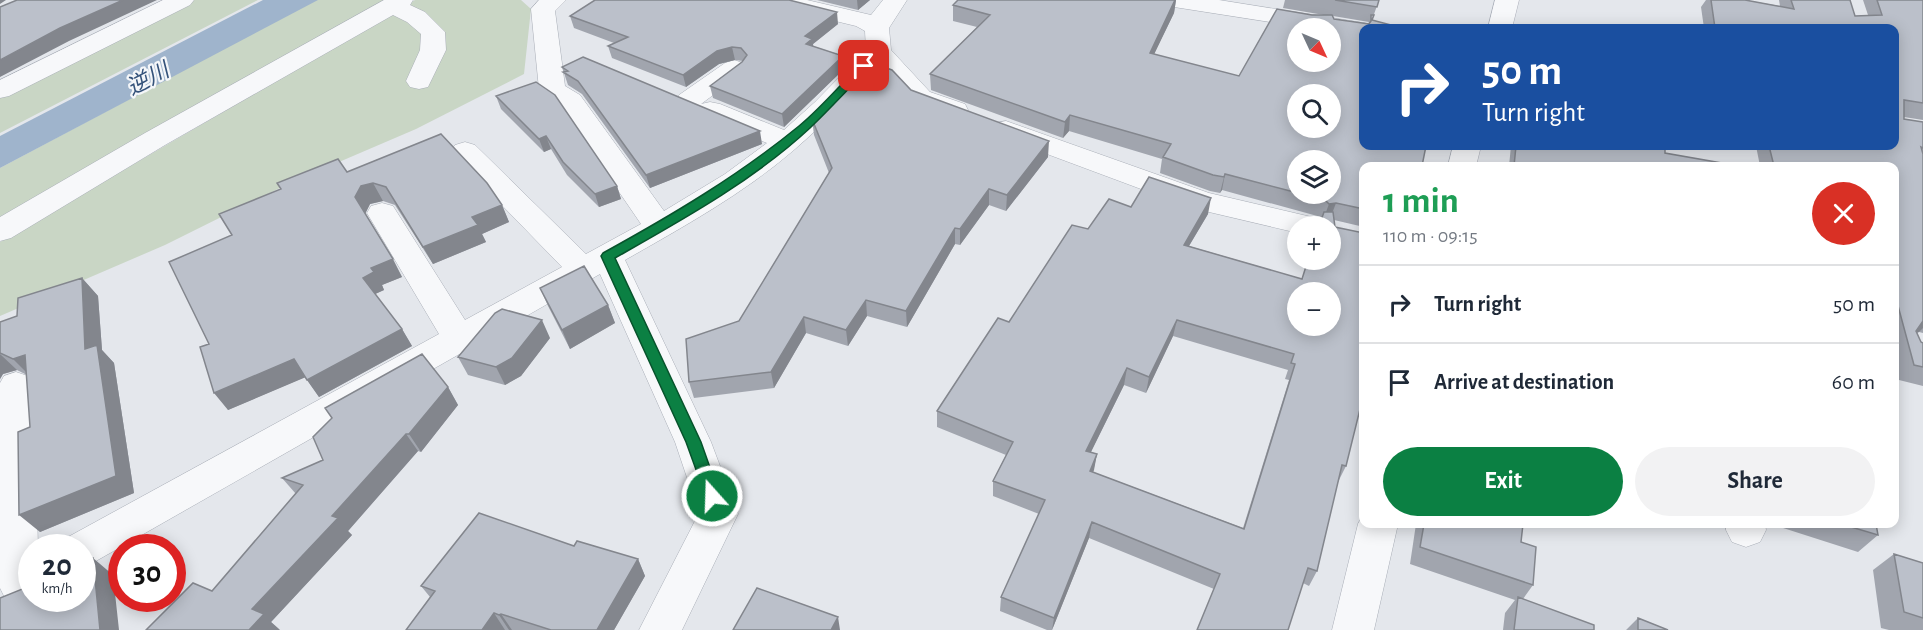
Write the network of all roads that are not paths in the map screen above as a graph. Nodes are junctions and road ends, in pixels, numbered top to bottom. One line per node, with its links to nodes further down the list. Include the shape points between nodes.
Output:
1 (182, 0): 13 (street)
2 (777, 0): 10 (street, via 864,21)
3 (895, 0): 10 (street, via 883,15)
4 (1174, 0): 9 (street)
5 (1507, 0): 8 (street)
6 (397, 2): 12 (street, via 433,32 433,50); 19 (street)
7 (543, 3): 18 (street, via 552,89 571,101)
8 (1501, 24)
9 (1359, 29)
10 (878, 40): 14 (street, via 805,126); 17 (street, via 921,98 1202,201)
11 (734, 68): 14 (street, via 678,97)
12 (419, 81)
13 (0, 90)
14 (786, 141): 18 (street, via 749,171)
15 (465, 151): 20 (street)
16 (382, 213): 21 (street)
17 (1287, 221)
18 (659, 227): 20 (street)
19 (0, 231)
20 (595, 262): 21 (street); 26 (street, via 693,442 719,514)
21 (459, 339): 24 (street)
22 (16, 386): 25 (street)
23 (1377, 528): 27 (street)
24 (96, 541)
25 (17, 586)
26 (660, 630)
27 (1353, 630)

